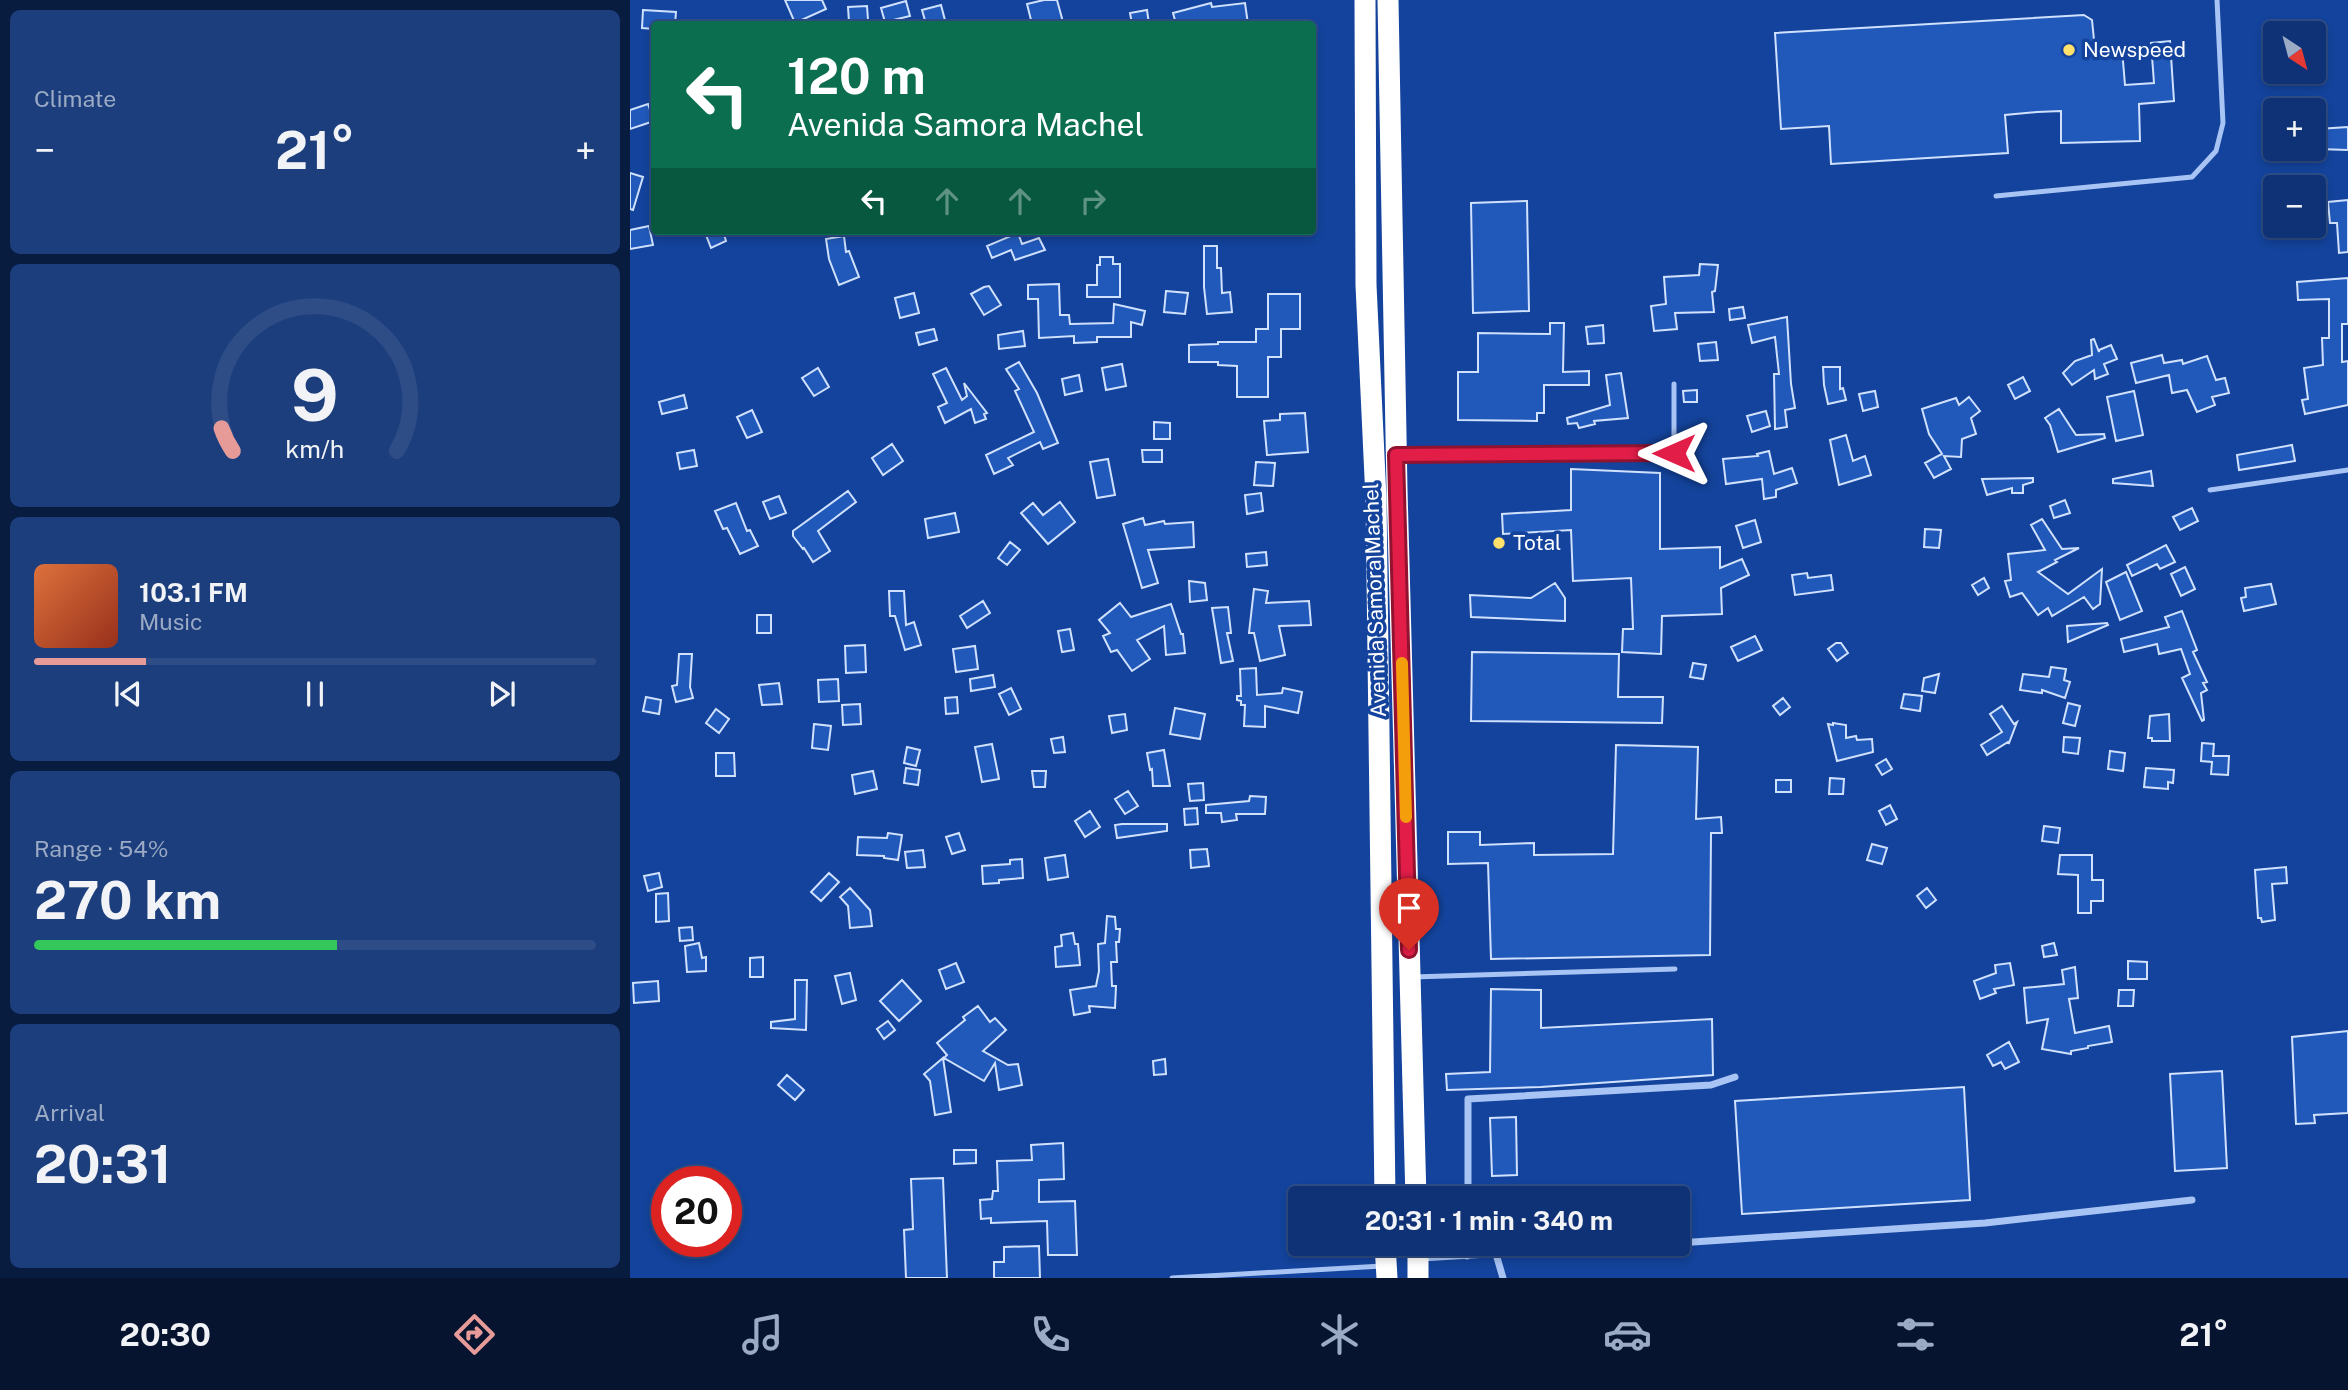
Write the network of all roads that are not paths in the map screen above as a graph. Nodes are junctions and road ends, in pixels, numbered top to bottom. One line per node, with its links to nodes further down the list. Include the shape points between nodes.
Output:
1 (1365, 0): 12 (highway, Avenida Samora Machel, via 1366,285 1376,499)
2 (1388, 0): 6 (highway, Avenida Samora Machel)
3 (2217, 0): 4 (lane, via 2223,123 2216,151 2192,177)
4 (1996, 196)
5 (1674, 383): 6 (lane, via 1674,453)
6 (1396, 455): 10 (highway, Avenida Samora Machel)
7 (2348, 470): 8 (lane)
8 (2210, 490)
9 (1675, 969): 10 (lane)
10 (1410, 977): 13 (highway, Avenida Samora Machel)
11 (1735, 1077): 14 (street, via 1711,1085 1468,1099)
12 (1385, 1186)
13 (1416, 1186)
14 (1468, 1186)
15 (2192, 1200): 16 (street, via 1985,1223)
16 (1690, 1242)
17 (1468, 1256): 19 (street)
18 (1497, 1256): 22 (street)
19 (1418, 1260)
20 (1386, 1263): 21 (lane)
21 (1171, 1278)
22 (1503, 1278)

